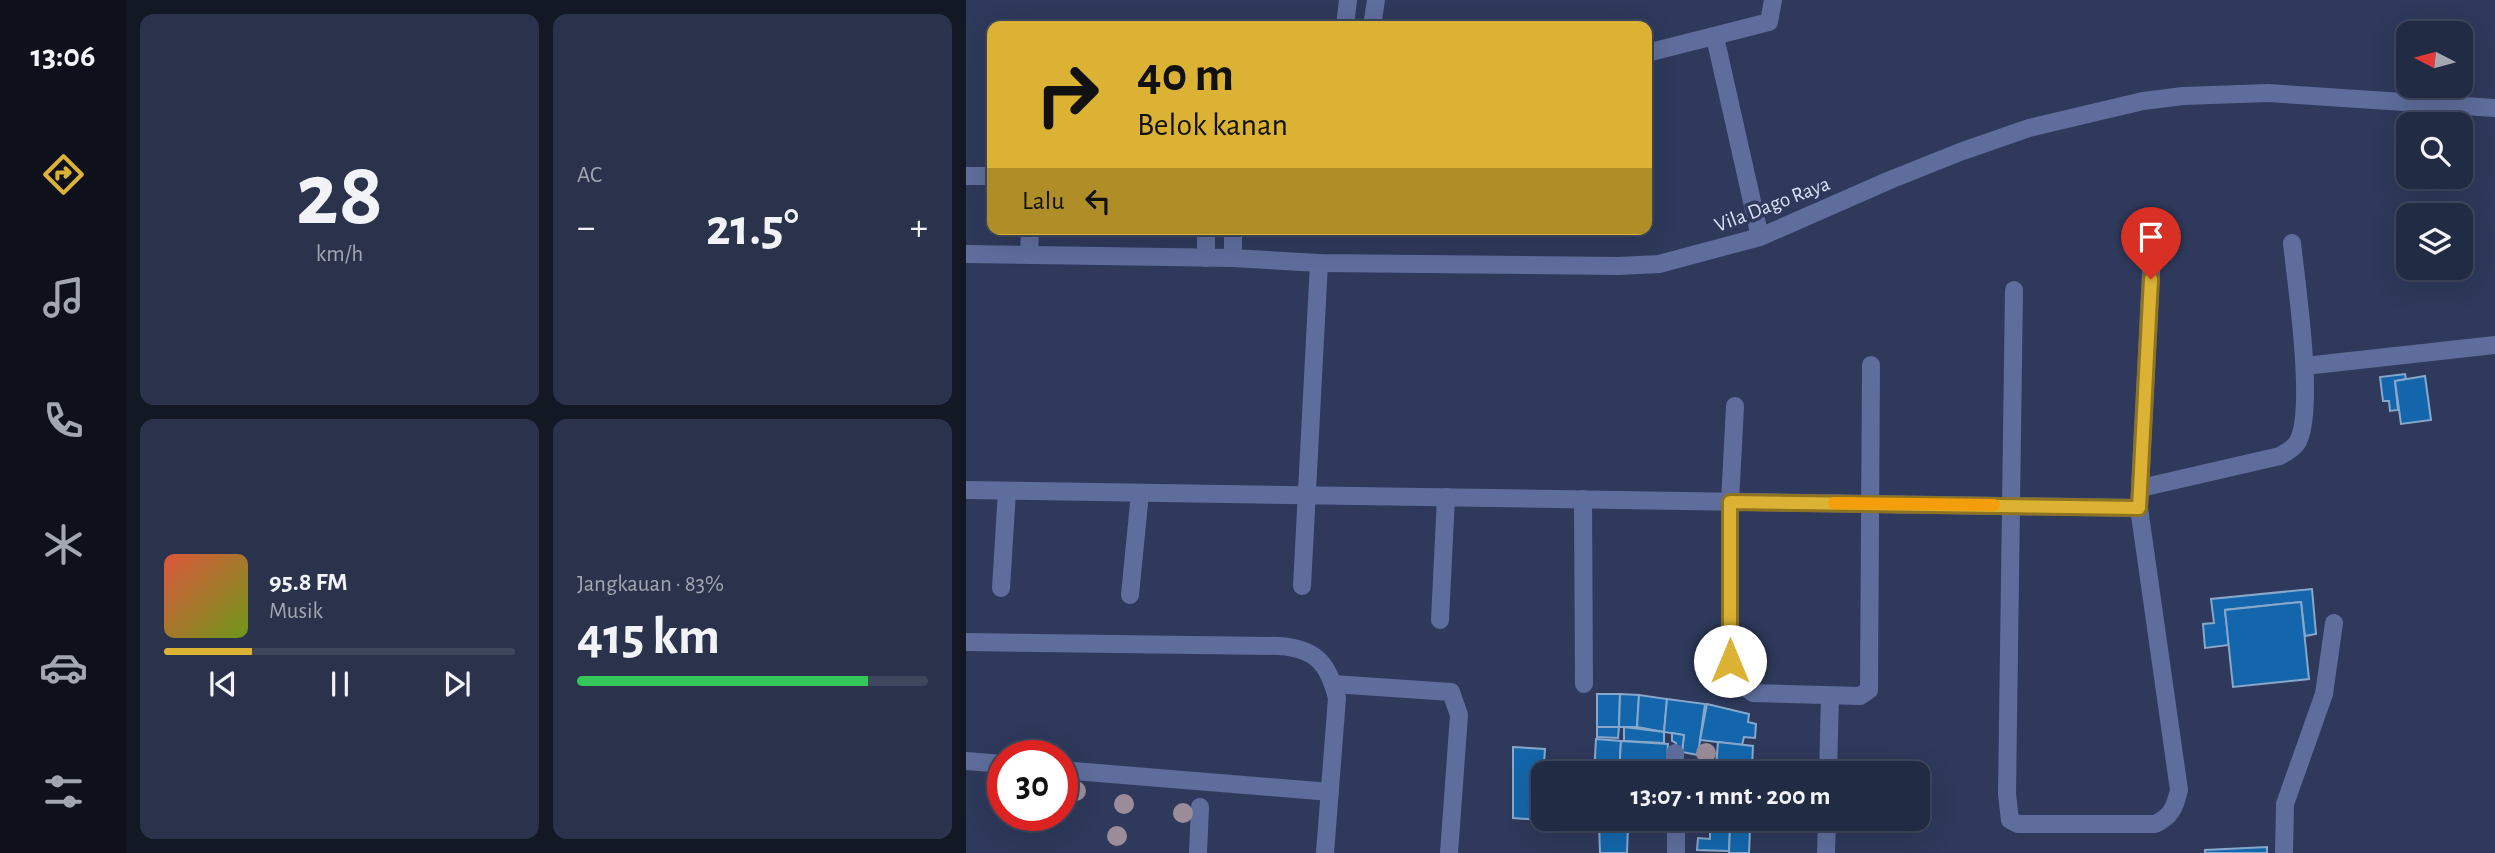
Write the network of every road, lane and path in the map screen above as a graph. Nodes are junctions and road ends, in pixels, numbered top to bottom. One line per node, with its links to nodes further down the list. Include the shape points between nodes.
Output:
1 (1348, 0): 4 (street)
2 (1376, 0): 5 (street)
3 (1773, 0): 6 (street, via 1769,22)
4 (1346, 21)
5 (1373, 21)
6 (1715, 37): 7 (street); 14 (street)
7 (1652, 51)
8 (2495, 108): 14 (street, Vila Dago Raya, via 2268,93 2143,101 2029,128 1959,152)
9 (966, 176): 10 (street)
10 (987, 176)
11 (1030, 235): 18 (street)
12 (1206, 235): 19 (street)
13 (1233, 235): 20 (street)
14 (1760, 237): 21 (street, Vila Dago Raya, via 1659,264)
15 (2292, 243): 25 (street)
16 (2152, 253): 27 (street)
17 (966, 254): 18 (street, Vila Dago Raya)
18 (1029, 255): 19 (street, Vila Dago Raya)
19 (1206, 258): 20 (street, Vila Dago Raya)
20 (1233, 258): 21 (street, Vila Dago Raya)
21 (1318, 263): 31 (street)
22 (2014, 290): 36 (street)
23 (2495, 345): 25 (street)
24 (1871, 365): 35 (street)
25 (2305, 366): 27 (street, via 2304,418 2297,443 2280,457)
26 (1735, 406): 34 (street)
27 (2141, 488): 37 (street)
28 (966, 490): 29 (street)
29 (1007, 491): 30 (street); 39 (street)
30 (1140, 493): 31 (street); 40 (street)
31 (1305, 494): 32 (street); 38 (street)
32 (1446, 497): 33 (street); 41 (street)
33 (1583, 499): 34 (street); 45 (street)
34 (1730, 502): 35 (street); 46 (street, via 1730,661 1736,681 1753,693)
35 (1871, 503): 36 (street); 46 (street, via 1869,690 1860,696)
36 (2010, 506): 37 (street); 37 (street, via 2007,794 2010,820 2018,824 2155,824 2173,809 2179,790)
37 (2139, 508)
38 (1302, 586)
39 (1001, 588)
40 (1130, 595)
41 (1440, 620)
42 (2333, 623): 62 (street, via 2324,694 2285,804)
43 (966, 642): 44 (street, via 1299,648 1320,660)
44 (1333, 684): 53 (street, via 1337,698); 59 (street, via 1451,692 1459,715)
45 (1584, 684)
46 (1830, 696): 50 (street)
47 (1675, 752): 49 (street)
48 (966, 761): 51 (street)
49 (1675, 761)
50 (1828, 761)
51 (987, 763)
52 (1078, 771): 53 (street)
53 (1330, 792): 58 (street)
54 (1200, 807): 57 (street)
55 (1676, 831): 60 (street)
56 (1827, 831): 61 (street)
57 (1198, 853)
58 (1325, 853)
59 (1449, 853)
60 (1676, 853)
61 (1826, 853)
62 (2284, 853)

